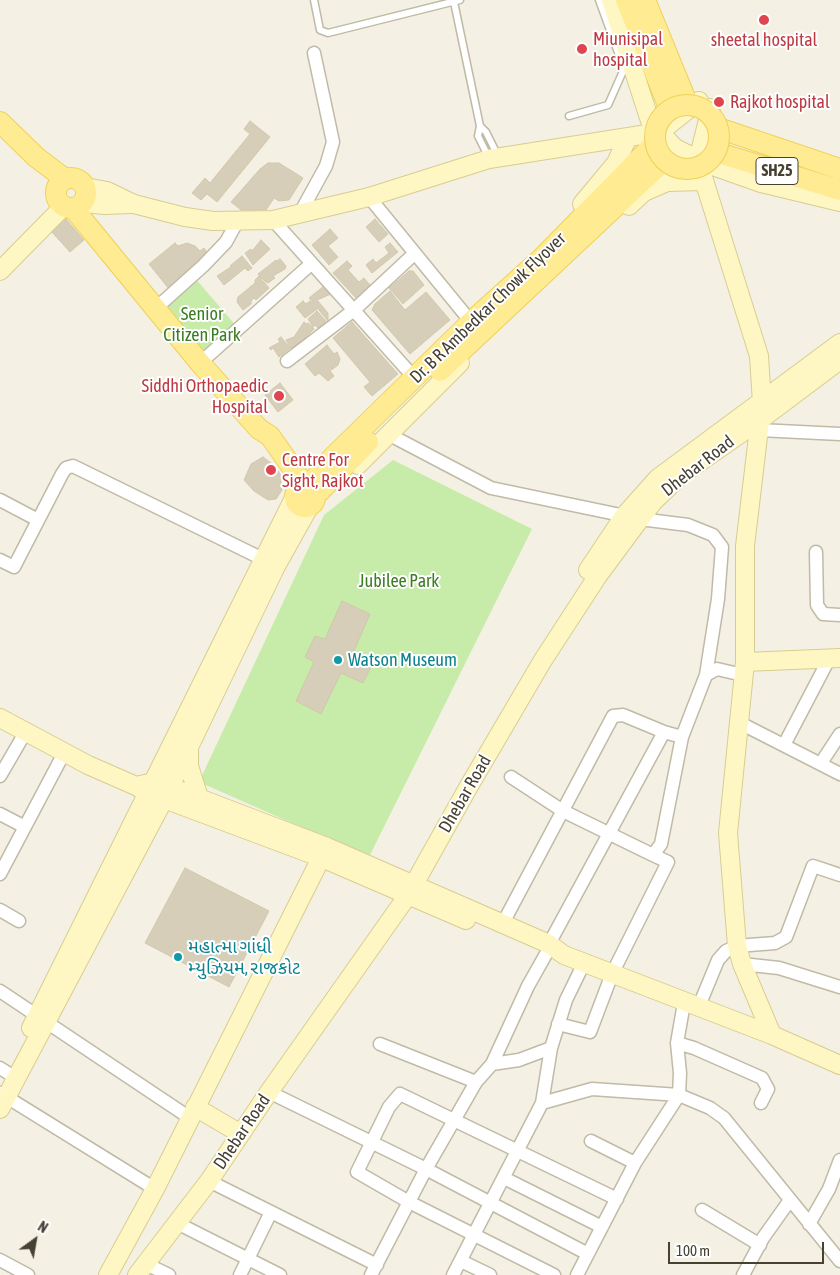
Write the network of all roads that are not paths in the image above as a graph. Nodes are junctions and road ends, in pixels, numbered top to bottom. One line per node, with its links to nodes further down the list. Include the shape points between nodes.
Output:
1 (314, 0): 8 (lane, via 320,30 328,33)
2 (599, 0): 11 (lane, via 624,68 608,104)
3 (611, 0): 15 (street)
4 (626, 0): 10 (main road)
5 (645, 0): 10 (main road)
6 (652, 0): 10 (street)
7 (457, 1): 8 (lane); 17 (lane, via 480,126 478,136)
8 (434, 3)
9 (314, 53): 25 (street, via 333,142 326,166)
10 (692, 106): 13 (main road, bridge, via 707,112); 15 (street); 15 (main road, bridge, via 658,124); 16 (street); 18 (street, via 732,125)
11 (569, 116)
12 (0, 122): 22 (main road)
13 (718, 128): 16 (main road, bridge, via 719,138); 19 (main road, SH25)
14 (628, 137): 15 (street); 17 (street); 33 (street, via 616,163 594,192 543,246)
15 (660, 145): 16 (street, via 689,155); 16 (main road, bridge, via 681,168 690,169 708,161); 42 (main road, Dr. B R Ambedkar Chowk Flyover, via 422,388)
16 (707, 154): 20 (street); 21 (main road, SH25); 24 (street, via 713,166 761,183)
17 (494, 158): 23 (street)
18 (840, 161)
19 (840, 168)
20 (704, 180): 39 (street, via 759,356); 41 (street, via 667,182 644,192 464,360)
21 (840, 190)
22 (71, 195): 27 (street, via 108,191 134,204 185,217); 30 (street); 31 (main road)
23 (369, 197): 25 (street); 28 (street)
24 (840, 202)
25 (298, 214): 26 (street)
26 (273, 220): 27 (street); 29 (street)
27 (237, 222): 31 (street, via 226,242)
28 (414, 254): 32 (street); 33 (street)
29 (311, 264): 32 (street); 37 (street)
30 (1, 267)
31 (155, 309): 37 (main road)
32 (354, 310): 36 (street); 38 (street)
33 (467, 317): 38 (street)
34 (840, 344): 39 (street, Dhebar Road)
35 (840, 360): 39 (street, Dhebar Road)
36 (287, 361)
37 (200, 363): 42 (main road, via 259,429 270,436)
38 (410, 373): 42 (street, via 322,460)
39 (761, 418): 40 (street); 44 (street, Dhebar Road, via 681,475); 51 (street, via 745,546)
40 (840, 432)
41 (390, 435): 42 (street, via 343,479); 44 (street, via 491,488)
42 (310, 490): 48 (street)
43 (0, 500): 45 (street)
44 (632, 517): 52 (street, via 688,525 714,535 722,547); 76 (street, Dhebar Road, via 535,654)
45 (38, 520): 47 (street, via 14,567); 48 (street, via 62,474 73,466)
46 (816, 552): 49 (street, via 817,605 823,614)
47 (0, 560)
48 (269, 562): 60 (street); 66 (street)
49 (840, 615)
50 (835, 659): 51 (street); 59 (street)
51 (744, 669): 52 (street, via 717,669); 54 (street)
52 (706, 675): 58 (street)
53 (0, 718): 56 (street)
54 (740, 723): 59 (street); 80 (street, via 728,834)
55 (664, 732): 58 (street); 68 (street, via 623,715 613,716); 71 (street)
56 (25, 733): 61 (street); 64 (street)
57 (840, 734): 62 (street)
58 (682, 737): 73 (street, via 661,844)
59 (784, 745): 62 (street)
60 (190, 746): 66 (street); 67 (street, via 189,766)
61 (64, 753): 66 (street); 70 (street)
62 (821, 764): 63 (street)
63 (840, 774)
64 (0, 776)
65 (511, 777): 68 (street)
66 (154, 789): 67 (street); 72 (street); 88 (street)
67 (198, 798): 72 (street)
68 (563, 811): 71 (street); 79 (street)
69 (0, 814): 70 (street)
70 (25, 827): 74 (street)
71 (610, 834): 73 (street); 81 (street)
72 (324, 852): 76 (street); 102 (street)
73 (653, 855): 84 (street, via 668,862)
74 (0, 874)
75 (840, 876): 80 (street, via 813,866 786,937 775,943)
76 (406, 887): 79 (street); 81 (street); 98 (street, Dhebar Road)
77 (0, 910): 78 (street)
78 (19, 921)
79 (503, 923): 81 (street)
80 (737, 946): 83 (street); 87 (street, via 718,960)
81 (553, 951): 82 (street); 94 (street, via 528,986)
82 (584, 963): 84 (street); 89 (street)
83 (742, 964): 85 (street, via 779,968); 90 (street)
84 (612, 974): 87 (street); 89 (street, via 590,1032)
85 (840, 987)
86 (0, 991): 88 (street)
87 (691, 1004): 90 (street); 91 (street)
88 (41, 1020): 97 (street); 102 (street)
89 (558, 1024): 93 (street)
90 (772, 1035): 95 (street)
91 (677, 1042): 99 (street); 101 (street, via 762,1078 768,1089)
92 (380, 1044): 96 (street)
93 (551, 1048): 94 (street, via 519,1060); 100 (street)
94 (492, 1064): 96 (street)
95 (840, 1065)
96 (476, 1082): 103 (street)
97 (4, 1086): 113 (street)
98 (269, 1092): 104 (street, Dhebar Road); 106 (street)
99 (679, 1095): 100 (street, via 592,1089); 109 (street); 115 (street, via 710,1108 724,1118)
100 (542, 1103): 107 (street)
101 (761, 1103)
102 (192, 1112): 104 (street); 113 (street)
103 (454, 1121): 106 (street, via 400,1094 389,1107); 107 (street); 110 (street)
104 (241, 1134): 112 (street, Dhebar Road)
105 (592, 1141): 109 (street)
106 (372, 1142): 110 (street); 116 (street, via 357,1172)
107 (518, 1152): 111 (street); 114 (street)
108 (840, 1160): 121 (street, via 829,1189)
109 (635, 1163): 114 (street)
110 (426, 1169): 116 (street); 117 (street)
111 (504, 1178): 117 (street); 122 (street)
112 (209, 1181): 119 (street); 120 (street, Dhebar Road)
113 (155, 1188): 133 (street)
114 (616, 1198): 122 (street)
115 (790, 1200): 121 (street); 124 (street)
116 (409, 1202): 123 (street); 131 (street)
117 (492, 1204): 123 (street); 125 (street)
118 (702, 1210): 124 (street)
119 (271, 1212): 126 (street); 131 (street)
120 (177, 1223): 126 (street); 130 (street, Dhebar Road)
121 (809, 1224): 129 (street)
122 (602, 1227): 125 (street)
123 (475, 1235): 128 (street); 139 (street)
124 (760, 1245): 141 (street)
125 (588, 1254): 140 (street)
126 (248, 1258): 135 (street); 136 (street)
127 (0, 1260): 132 (street)
128 (461, 1261): 137 (street); 138 (street)
129 (840, 1261)
130 (142, 1269): 134 (street)
131 (374, 1270)
132 (28, 1275)
133 (108, 1275)
134 (169, 1275)
135 (240, 1275)
136 (280, 1275)
137 (453, 1275)
138 (490, 1275)
139 (554, 1275)
140 (577, 1275)
141 (743, 1275)

